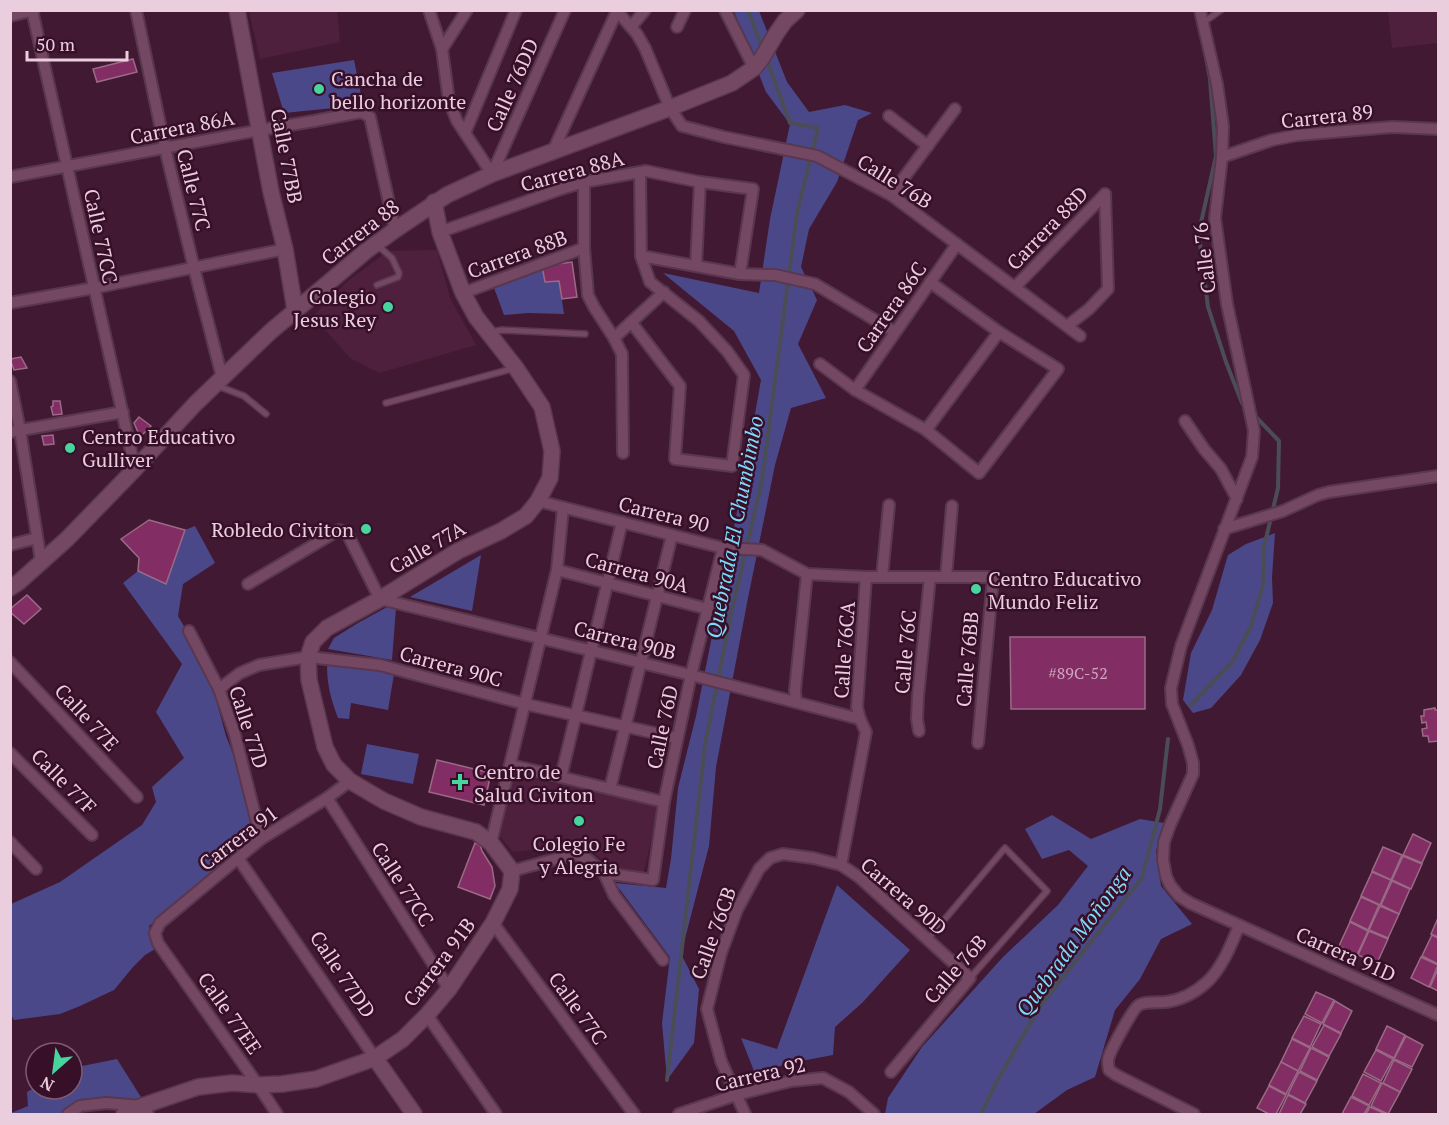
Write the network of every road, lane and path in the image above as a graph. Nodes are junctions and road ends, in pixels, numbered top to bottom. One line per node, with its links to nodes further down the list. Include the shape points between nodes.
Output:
1 (136, 10): 28 (street, Calle 77C)
2 (237, 10): 25 (street, Calle 77BB)
3 (429, 10): 19 (street)
4 (467, 10): 19 (street)
5 (516, 10): 26 (street)
6 (566, 10): 33 (street, Calle 76DD)
7 (645, 10): 17 (street)
8 (685, 10): 18 (street)
9 (725, 10): 20 (street)
10 (796, 10): 20 (street, Carrera 88)
11 (1200, 10): 16 (street, Calle 76)
12 (1221, 10): 16 (lane)
13 (33, 11): 15 (street); 31 (street, Calle 77CC)
14 (616, 11): 17 (street); 29 (street)
15 (10, 16)
16 (1203, 22): 30 (street, Calle 76, via 1223,126)
17 (631, 27): 21 (street, via 645,48)
18 (677, 27)
19 (442, 50): 26 (street, via 449,101)
20 (761, 58): 21 (street, Carrera 88, via 732,83)
21 (670, 108): 29 (street, Carrera 88); 37 (street, Calle 76B, via 681,126 817,156)
22 (955, 109): 27 (street)
23 (889, 116): 27 (street)
24 (1438, 129): 30 (street, Carrera 89, via 1392,127 1298,135)
25 (260, 130): 28 (street, Carrera 86A); 39 (street, Carrera 86A, via 366,114 370,117); 44 (street, Calle 77BB)
26 (465, 133): 33 (street)
27 (928, 146): 37 (street)
28 (165, 148): 31 (street, Carrera 86A); 47 (street, Calle 77C)
29 (553, 151): 33 (street, Carrera 88)
30 (1222, 157): 79 (street, Calle 76, via 1215,218 1227,304 1254,431 1252,458)
31 (67, 167): 34 (street, Carrera 86A); 52 (street, Calle 77CC)
32 (640, 172): 35 (street, Carrera 88A); 36 (street, Carrera 88A); 45 (street)
33 (492, 174): 38 (street, Carrera 88)
34 (10, 177)
35 (584, 182): 40 (street, Carrera 88A); 43 (street)
36 (700, 182): 46 (street); 48 (street, Carrera 88A, via 753,189)
37 (891, 195): 42 (street, Calle 76B)
38 (434, 202): 39 (street, Carrera 88); 40 (street, Calle 77A)
39 (395, 230): 41 (street, Carrera 88)
40 (440, 232): 54 (street, Calle 77A)
41 (376, 244): 50 (lane, via 392,258 399,273 398,277); 56 (street, Carrera 88)
42 (957, 244): 49 (street, Carrera 86C); 51 (street, Calle 76B)
43 (584, 248): 54 (street, Carrera 88B); 64 (street, via 588,295)
44 (285, 249): 47 (street); 56 (street, Calle 77BB)
45 (641, 256): 46 (street); 53 (street, via 650,282)
46 (696, 266): 48 (street)
47 (194, 268): 52 (street); 68 (street, Calle 77C)
48 (740, 274): 60 (street, via 775,275 815,284)
49 (930, 282): 60 (street, Carrera 86C); 61 (street)
50 (377, 285)
51 (1015, 287): 58 (street, Calle 76B); 58 (street, Carrera 88D, via 1105,194 1108,289)
52 (94, 288): 55 (street); 71 (street, Calle 77CC)
53 (664, 292): 57 (street); 57 (street, via 699,321 744,375 732,466 675,459 680,386)
54 (463, 293): 59 (street, Calle 77A)
55 (10, 303)
56 (295, 310): 68 (street, Carrera 88)
57 (631, 322): 64 (street)
58 (1067, 326): 63 (street, Calle 76B)
59 (489, 332): 62 (lane); 66 (street, Calle 77A)
60 (895, 332): 69 (street, Carrera 86C)
61 (999, 332): 74 (street); 74 (street, via 1058,369 979,472)
62 (585, 334)
63 (1080, 336)
64 (614, 338): 76 (street, via 622,354)
65 (820, 364): 69 (street)
66 (516, 368): 70 (lane); 80 (street, Calle 77A, via 542,407 552,451 550,478)
67 (10, 381): 75 (street)
68 (219, 381): 72 (lane); 77 (street, Carrera 88)
69 (855, 390): 74 (street)
70 (386, 403)
71 (123, 412): 75 (street); 77 (street, Calle 77CC)
72 (266, 414)
73 (1185, 421): 79 (street, via 1221,469)
74 (926, 430)
75 (15, 431): 87 (street)
76 (623, 453)
77 (135, 469): 90 (street, Carrera 88)
78 (1438, 476): 85 (street, via 1329,492 1284,512)
79 (1237, 499): 85 (street, Calle 76)
80 (538, 501): 83 (street, Carrera 90); 102 (street, Calle 77A, via 526,516 458,551)
81 (890, 505): 94 (street)
82 (952, 506): 96 (street)
83 (563, 508): 84 (street, Carrera 90); 91 (street)
84 (622, 522): 86 (street, Carrera 90); 98 (street)
85 (1224, 529): 138 (street, Calle 76, via 1181,646 1171,688 1172,704 1193,763 1193,774 1164,842 1166,876)
86 (672, 535): 89 (street, Carrera 90); 101 (street)
87 (37, 538): 88 (street); 90 (street)
88 (10, 544)
89 (723, 548): 92 (street, Carrera 90, via 762,550); 103 (street, Calle 76D)
90 (41, 561): 100 (street, Carrera 88)
91 (558, 570): 98 (street, Carrera 90A); 105 (street)
92 (807, 574): 93 (street, Carrera 90); 112 (street)
93 (866, 577): 94 (street, Carrera 90); 115 (street, Calle 76CA, via 857,707)
94 (882, 577): 95 (street, Carrera 90)
95 (930, 577): 96 (street, Carrera 90); 117 (street, Calle 76C, via 918,696)
96 (946, 577): 97 (street, Carrera 90)
97 (993, 578): 119 (street, Calle 76BB)
98 (607, 583): 101 (street, Carrera 90A); 106 (street)
99 (248, 584): 102 (street, via 339,530 348,535)
100 (10, 588)
101 (657, 596): 103 (street, Carrera 90A); 109 (street)
102 (380, 599): 105 (street, Carrera 90B); 107 (street, Calle 77A, via 327,628 313,642)
103 (708, 609): 110 (street, Calle 76D)
104 (189, 631): 111 (street, Calle 77D)
105 (542, 638): 106 (street, Carrera 90B); 113 (street)
106 (591, 650): 109 (street, Carrera 90B); 114 (street)
107 (308, 657): 111 (street, Carrera 90C, via 259,665); 113 (street, Carrera 90C, via 380,665); 123 (street, via 309,680 325,747 334,765)
108 (10, 662): 125 (street, Calle 77E)
109 (641, 662): 110 (street, Carrera 90B); 116 (street)
110 (691, 675): 112 (street, Carrera 90B); 118 (street, Calle 76D)
111 (219, 688): 129 (street, Calle 77D)
112 (796, 702): 115 (street, Carrera 90B)
113 (525, 705): 114 (street, Carrera 90C); 121 (street)
114 (576, 716): 116 (street, Carrera 90C); 122 (street)
115 (860, 719): 134 (street, Calle 76CA, via 866,732)
116 (625, 727): 118 (street, Carrera 90C); 124 (street)
117 (919, 731)
118 (677, 738): 127 (street, Calle 76D)
119 (978, 744)
120 (10, 753): 128 (street, Calle 77F)
121 (510, 765): 122 (street); 131 (street)
122 (561, 777): 124 (street)
123 (350, 781): 126 (street, Carrera 91); 131 (street, via 393,805 476,832)
124 (610, 789): 127 (street)
125 (137, 797)
126 (327, 798): 129 (street, Carrera 91); 145 (street, Calle 77CC)
127 (664, 802): 137 (street, Calle 76D, via 653,880)
128 (92, 835)
129 (261, 839): 132 (street, Carrera 91)
130 (10, 842): 135 (street)
131 (491, 843): 136 (street)
132 (238, 858): 141 (street, Carrera 91, via 160,923); 148 (street, Calle 77DD)
133 (770, 858): 134 (street, Carrera 90D, via 783,854); 151 (street, Calle 76CB, via 759,869 737,910 707,1009 721,1061)
134 (841, 865): 142 (street, Carrera 90D)
135 (36, 869)
136 (512, 871): 137 (street, via 574,854 586,858); 139 (street, Carrera 91B, via 510,889)
137 (604, 873): 143 (street, via 614,895)
138 (1179, 896): 140 (street, Carrera 91D)
139 (493, 923): 145 (street, Carrera 91B); 158 (street, Calle 77C)
140 (1239, 926): 147 (street, Carrera 91D); 162 (street, via 1207,982 1181,998 1143,1003 1135,1008 1108,1059 1109,1070 1116,1075)
141 (155, 933): 150 (street, Calle 77EE, via 158,943)
142 (928, 939): 144 (street, Carrera 90D); 144 (lane, Calle 76B, via 1005,848 1047,891)
143 (663, 960)
144 (970, 978): 149 (street, Calle 76B)
145 (449, 989): 146 (street, Carrera 91B)
146 (427, 1015): 148 (street, Carrera 91B, via 403,1039); 157 (street)
147 (1438, 1015)
148 (375, 1058): 150 (street, Carrera 91B, via 316,1079); 156 (street, Calle 77DD)
149 (891, 1071)
150 (258, 1085): 152 (street, Carrera 91B, via 232,1083 198,1088); 155 (street, Calle 77EE)
151 (736, 1095): 159 (street, Carrera 92); 160 (street); 161 (street, Carrera 92, via 791,1080 823,1078 849,1092)
152 (145, 1110): 153 (street, via 106,1103 81,1106); 154 (street, Carrera 91B)
153 (68, 1114)
154 (124, 1114)
155 (277, 1114)
156 (414, 1114)
157 (496, 1114)
158 (634, 1114)
159 (680, 1114)
160 (744, 1114)
161 (874, 1114)
162 (1194, 1114)

